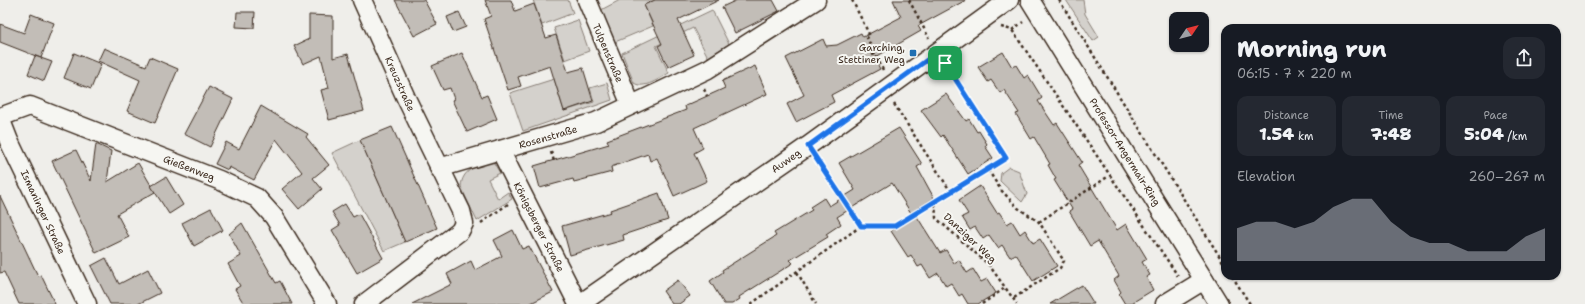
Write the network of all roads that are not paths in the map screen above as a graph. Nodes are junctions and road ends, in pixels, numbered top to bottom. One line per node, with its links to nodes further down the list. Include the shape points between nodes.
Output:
1 (362, 0): 9 (street, Kreuzstraße)
2 (587, 0): 6 (street, Tulpenstraße)
3 (1009, 0): 14 (street, Auweg, via 933,46 885,90)
4 (1030, 0): 10 (street, Professor-Angermair-Ring)
5 (814, 1): 6 (street, Rosenstraße, via 708,69)
6 (631, 105): 8 (street, Rosenstraße, via 596,122)
7 (0, 118): 11 (street, Ismaninger Straße); 12 (street, Gießenweg, via 30,106 219,180 257,198 274,217)
8 (500, 150): 9 (street, Rosenstraße); 14 (street, Königsberger Straße)
9 (439, 168): 13 (street, via 460,211 464,223 460,231)
10 (1204, 280): 15 (street); 16 (street, Professor-Angermair-Ring)
11 (87, 304)
12 (327, 304)
13 (364, 304)
14 (579, 304)
15 (1165, 304)
16 (1219, 304)

